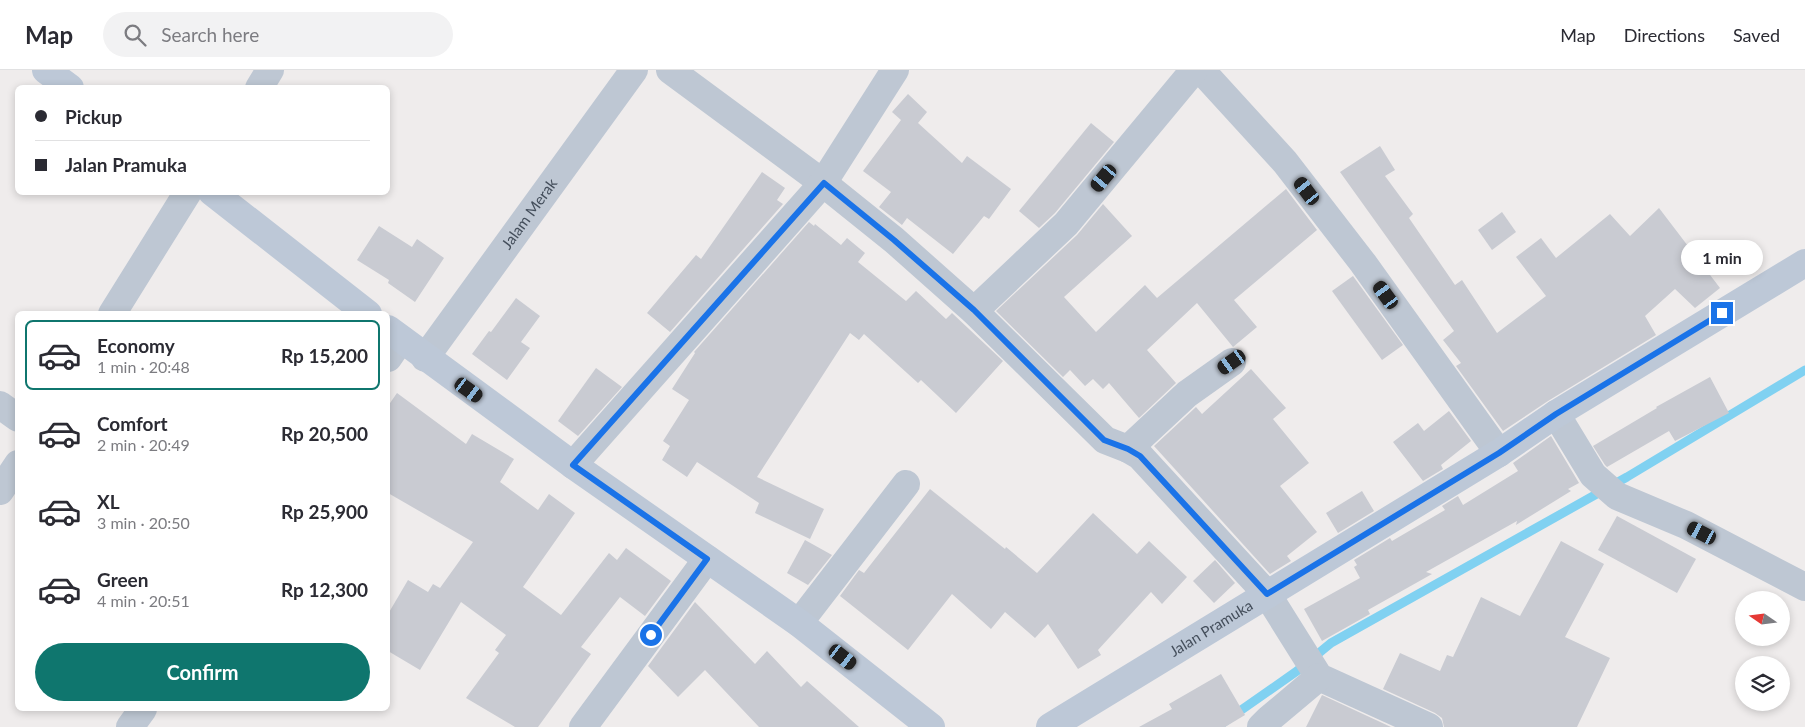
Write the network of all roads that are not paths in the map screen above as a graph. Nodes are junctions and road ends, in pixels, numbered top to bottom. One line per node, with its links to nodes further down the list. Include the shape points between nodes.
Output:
1 (46, 70): 8 (main road)
2 (270, 70): 9 (street)
3 (634, 70): 18 (street, Jalam Merak)
4 (670, 70): 10 (street)
5 (895, 70): 10 (street)
6 (1194, 70): 14 (street, via 1066,224)
7 (1201, 70): 24 (street, via 1285,162 1363,263)
8 (66, 85)
9 (260, 85)
10 (824, 183): 14 (street); 25 (street)
11 (186, 195): 15 (street)
12 (216, 195): 16 (main road)
13 (1805, 263): 21 (main road, Jalan Pramuka)
14 (974, 310): 23 (street, via 1104,440)
15 (114, 311)
16 (364, 311)
17 (392, 342): 18 (main road)
18 (425, 358): 25 (main road)
19 (1232, 362): 23 (street, via 1187,394)
20 (0, 405): 22 (street)
21 (1556, 414): 24 (main road, Jalan Pramuka); 30 (street, via 1593,475 1616,496 1686,525)
22 (15, 416)
23 (1128, 449): 31 (street, via 1140,456 1166,483)
24 (1499, 453): 31 (main road, Jalan Pramuka)
25 (573, 465): 29 (main road)
26 (15, 468): 28 (street)
27 (906, 484): 32 (street)
28 (0, 491)
29 (707, 559): 32 (main road); 36 (street)
30 (1805, 587)
31 (1267, 594): 33 (street); 38 (main road, Jalan Pramuka)
32 (799, 622): 37 (main road)
33 (1317, 674): 39 (street); 40 (street)
34 (142, 711): 35 (street)
35 (130, 727)
36 (584, 727)
37 (931, 727)
38 (1050, 727)
39 (1261, 727)
40 (1429, 727)

